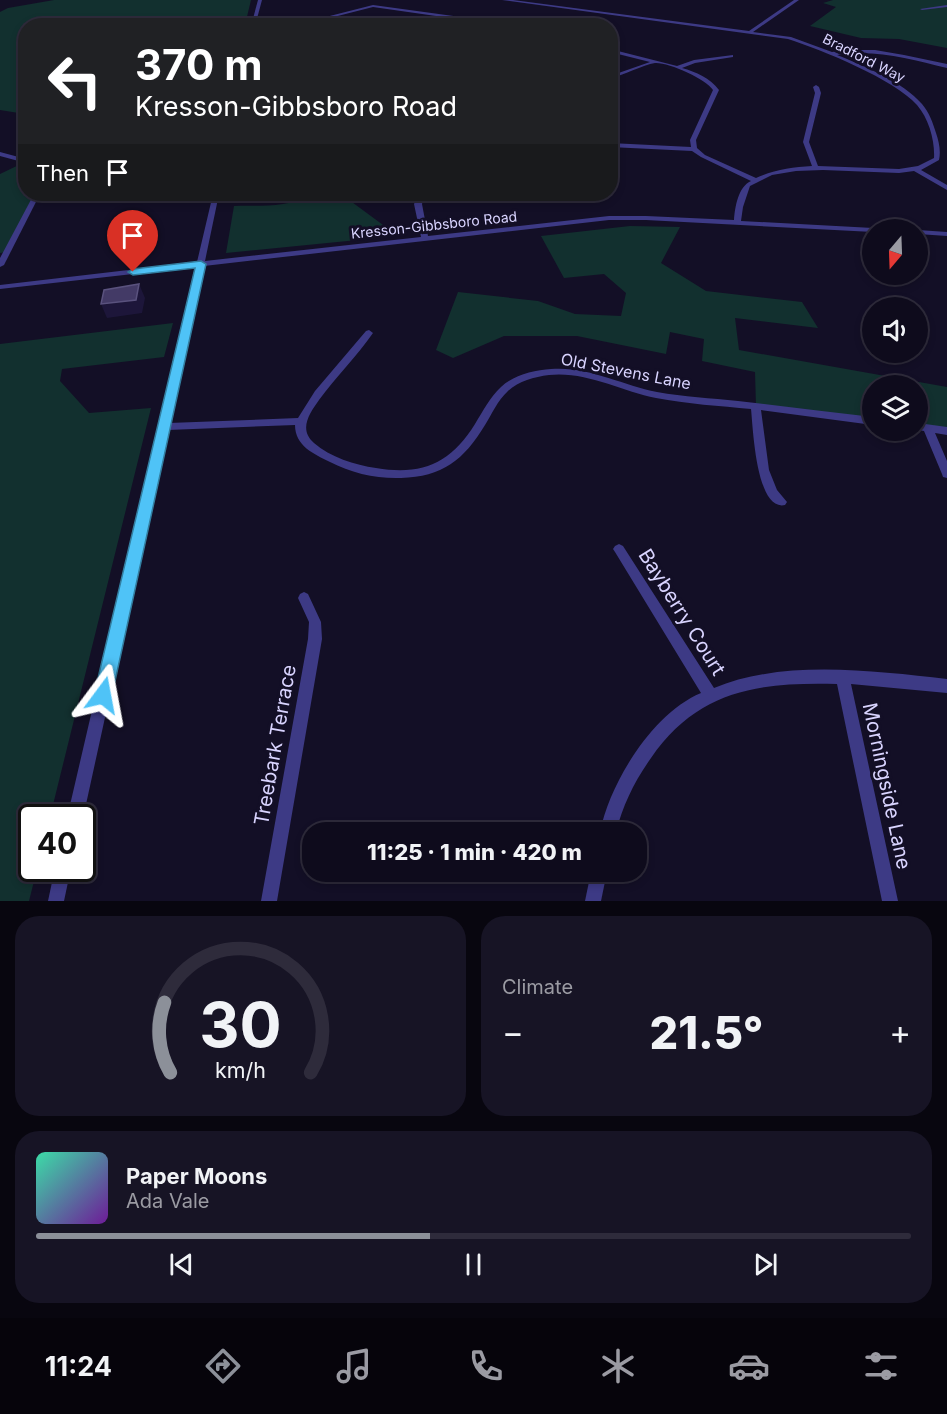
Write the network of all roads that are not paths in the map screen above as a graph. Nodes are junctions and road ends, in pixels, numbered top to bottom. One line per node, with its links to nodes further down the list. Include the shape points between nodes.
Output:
1 (260, 0): 6 (street)
2 (504, 0): 9 (street, Bradford Way)
3 (797, 0): 9 (street)
4 (947, 6): 5 (street)
5 (922, 9)
6 (255, 18)
7 (326, 18): 8 (street, via 373,6)
8 (454, 18)
9 (751, 31): 11 (street, Bradford Way, via 799,40)
10 (618, 52): 13 (street)
11 (831, 54): 14 (street, via 874,52); 23 (street, Bradford Way, via 908,94 919,104 938,150 932,164)
12 (731, 56): 15 (street)
13 (654, 63): 15 (street); 16 (street)
14 (947, 66)
15 (676, 68): 19 (street, via 702,76 716,87 713,102 693,141)
16 (618, 75)
17 (816, 87): 22 (street, via 818,93 806,142)
18 (618, 145): 19 (street)
19 (694, 149): 24 (street)
20 (0, 154): 21 (street)
21 (18, 158)
22 (815, 166): 23 (street); 24 (street, via 776,171)
23 (916, 169): 25 (street)
24 (755, 180): 29 (street, via 747,184 742,195)
25 (947, 188)
26 (33, 201): 35 (street)
27 (214, 201): 34 (street)
28 (419, 201): 33 (street)
29 (737, 222): 30 (street, Kresson-Gibbsboro Road); 33 (street, Kresson-Gibbsboro Road, via 609,218)
30 (862, 229)
31 (928, 233): 32 (street)
32 (947, 234)
33 (425, 239): 34 (street, Kresson-Gibbsboro Road)
34 (201, 264): 36 (street, Kresson-Gibbsboro Road); 41 (street)
35 (0, 265)
36 (0, 287)
37 (369, 333): 40 (street)
38 (756, 406): 39 (street, Old Stevens Lane); 40 (street, Old Stevens Lane, via 657,395 570,373 536,374 505,387 466,445 449,462 424,472 393,474 353,468 312,448 301,435); 46 (street, via 765,475)
39 (862, 420)
40 (300, 421): 41 (street)
41 (164, 427): 52 (street)
42 (928, 429): 43 (street)
43 (947, 431)
44 (928, 438): 45 (street)
45 (947, 474)
46 (781, 502)
47 (619, 549): 51 (street, Bayberry Court)
48 (304, 598): 57 (street, Treebark Terrace, via 315,622 315,639)
49 (843, 679): 50 (street); 51 (street, via 765,680); 59 (street, Morningside Lane)
50 (947, 686)
51 (711, 696): 53 (street, via 673,719 659,734 625,783)
52 (78, 804)
53 (610, 822)
54 (60, 882): 56 (street)
55 (597, 882): 58 (street)
56 (57, 901)
57 (269, 901)
58 (593, 901)
59 (890, 901)

